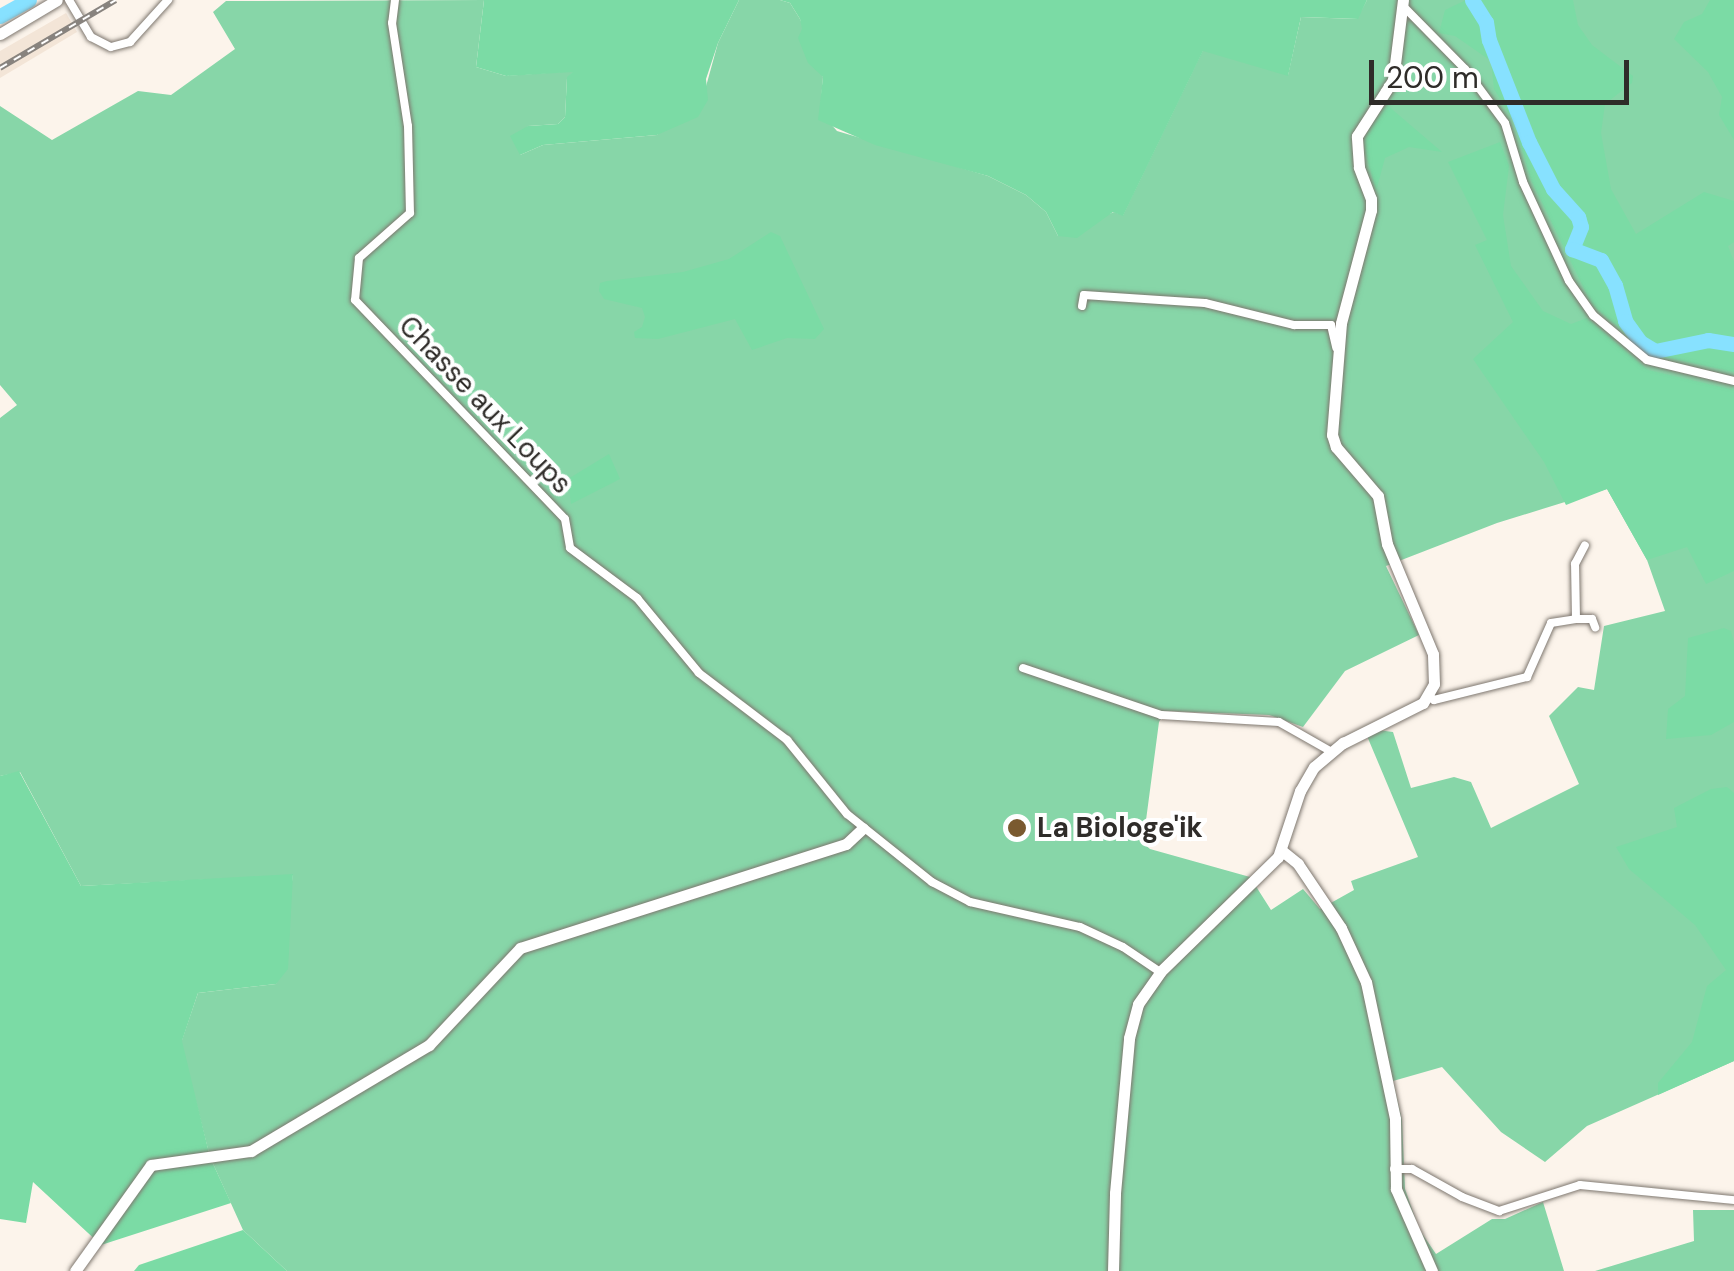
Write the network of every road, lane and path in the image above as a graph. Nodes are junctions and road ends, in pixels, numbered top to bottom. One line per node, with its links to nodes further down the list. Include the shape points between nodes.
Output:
1 (57, 0): 6 (street)
2 (70, 0): 3 (street, via 91,38 111,47 130,42)
3 (168, 0)
4 (395, 0): 16 (street, Chasse aux Loups, via 410,213 360,258 354,300 565,519 570,548 638,598 698,673 787,740)
5 (1404, 4): 8 (street, via 1388,92 1357,136 1371,210); 9 (street, via 1505,123 1523,182 1593,315 1647,360)
6 (0, 34)
7 (1082, 306): 8 (street, via 1084,295 1140,296 1206,303 1294,325 1331,324)
8 (1337, 352): 14 (street, via 1334,442 1378,496 1391,556 1434,654)
9 (1734, 380)
10 (1585, 546): 11 (street, via 1575,564)
11 (1576, 620): 12 (street, via 1592,619); 14 (street, via 1551,624 1526,678)
12 (1595, 627)
13 (1023, 668): 15 (street, via 1161,715 1279,722)
14 (1430, 697): 15 (street)
15 (1330, 751): 17 (street, via 1300,790)
16 (864, 828): 18 (street, Chasse aux Loups, via 932,882 970,902 1080,927); 21 (street, via 846,844 520,948 430,1045 252,1152 151,1165)
17 (1281, 850): 18 (street); 19 (street, via 1341,928 1366,982 1394,1118)
18 (1160, 972): 22 (street, via 1138,1004 1129,1038)
19 (1394, 1170): 20 (street, via 1412,1169 1499,1210 1580,1185); 23 (street, via 1402,1208)
20 (1734, 1200)
21 (75, 1271)
22 (1113, 1271)
23 (1432, 1271)

